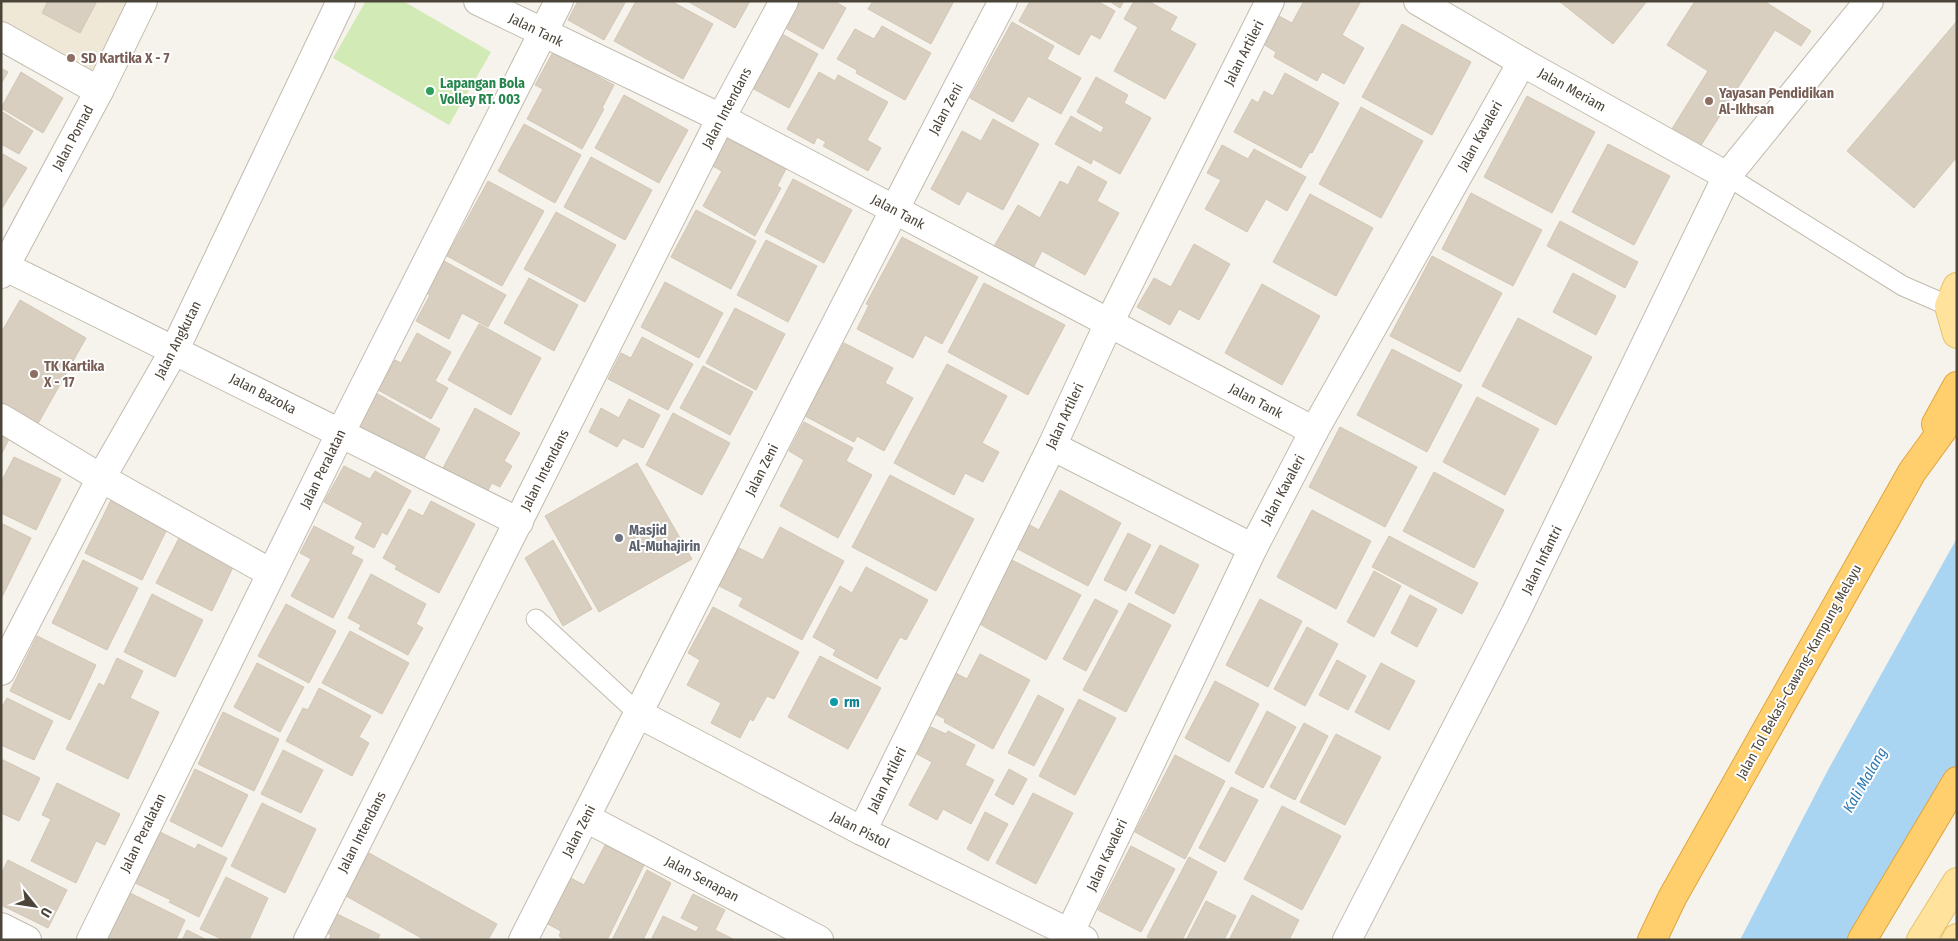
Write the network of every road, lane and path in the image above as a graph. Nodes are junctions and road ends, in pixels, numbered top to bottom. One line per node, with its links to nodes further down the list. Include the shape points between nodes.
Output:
1 (143, 1): 13 (street, Jalan Pomad)
2 (341, 1): 21 (street, Jalan Angkutan)
3 (478, 1): 10 (street, Jalan Tank)
4 (559, 1): 10 (street, Jalan Peralatan)
5 (784, 1): 14 (street, Jalan Intendans)
6 (1003, 1): 16 (street, Jalan Zeni)
7 (1270, 1): 19 (street, Jalan Artileri)
8 (1418, 1): 12 (street, Jalan Meriam)
9 (1869, 1): 15 (street, Jalan Infantri)
10 (543, 33): 14 (street, Jalan Tank); 26 (street, Jalan Peralatan)
11 (1, 36): 13 (street)
12 (1522, 62): 15 (street, Jalan Meriam); 25 (street, Jalan Kavaleri)
13 (99, 90): 17 (street, Jalan Pomad)
14 (721, 118): 16 (street, Jalan Tank); 30 (street, Jalan Intendans)
15 (1727, 176): 18 (lane, via 1904,286); 47 (street, Jalan Infantri, via 1516,614)
16 (893, 209): 19 (street, Jalan Tank); 35 (street, Jalan Zeni)
17 (4, 270): 21 (street, Jalan Bazoka)
18 (1953, 297): 20 (main road)
19 (1109, 323): 25 (street, Jalan Tank); 27 (street, Jalan Artileri)
20 (1957, 334)
21 (175, 349): 26 (street, Jalan Bazoka); 29 (street, Jalan Angkutan)
22 (1957, 386): 28 (highway)
23 (1957, 410): 28 (highway, Jalan Tol Bekasi–Cawang–Kampung Melayu)
24 (1, 418): 29 (street)
25 (1314, 431): 31 (street, Jalan Kavaleri)
26 (340, 434): 30 (street, Jalan Bazoka); 32 (street, Jalan Peralatan)
27 (1052, 446): 31 (street); 38 (street, Jalan Artileri)
28 (1912, 472): 48 (highway, Jalan Tol Bekasi–Cawang–Kampung Melayu, via 1672,898)
29 (101, 478): 32 (street); 34 (street, Jalan Angkutan)
30 (520, 522): 45 (street, Jalan Intendans)
31 (1253, 548): 41 (street, Jalan Kavaleri)
32 (271, 574): 44 (street, Jalan Peralatan)
33 (536, 619): 35 (lane)
34 (1, 671)
35 (639, 714): 37 (street, Jalan Zeni); 38 (street, Jalan Pistol)
36 (1957, 782): 49 (highway)
37 (586, 818): 42 (street, Jalan Senapan); 46 (street, Jalan Zeni)
38 (862, 831): 41 (street, Jalan Pistol)
39 (1957, 882): 50 (main road)
40 (1, 927): 43 (street)
41 (1077, 936)
42 (808, 937)
43 (28, 940)
44 (91, 940)
45 (308, 940)
46 (523, 940)
47 (1347, 940)
48 (1652, 940)
49 (1862, 940)
50 (1921, 940)

